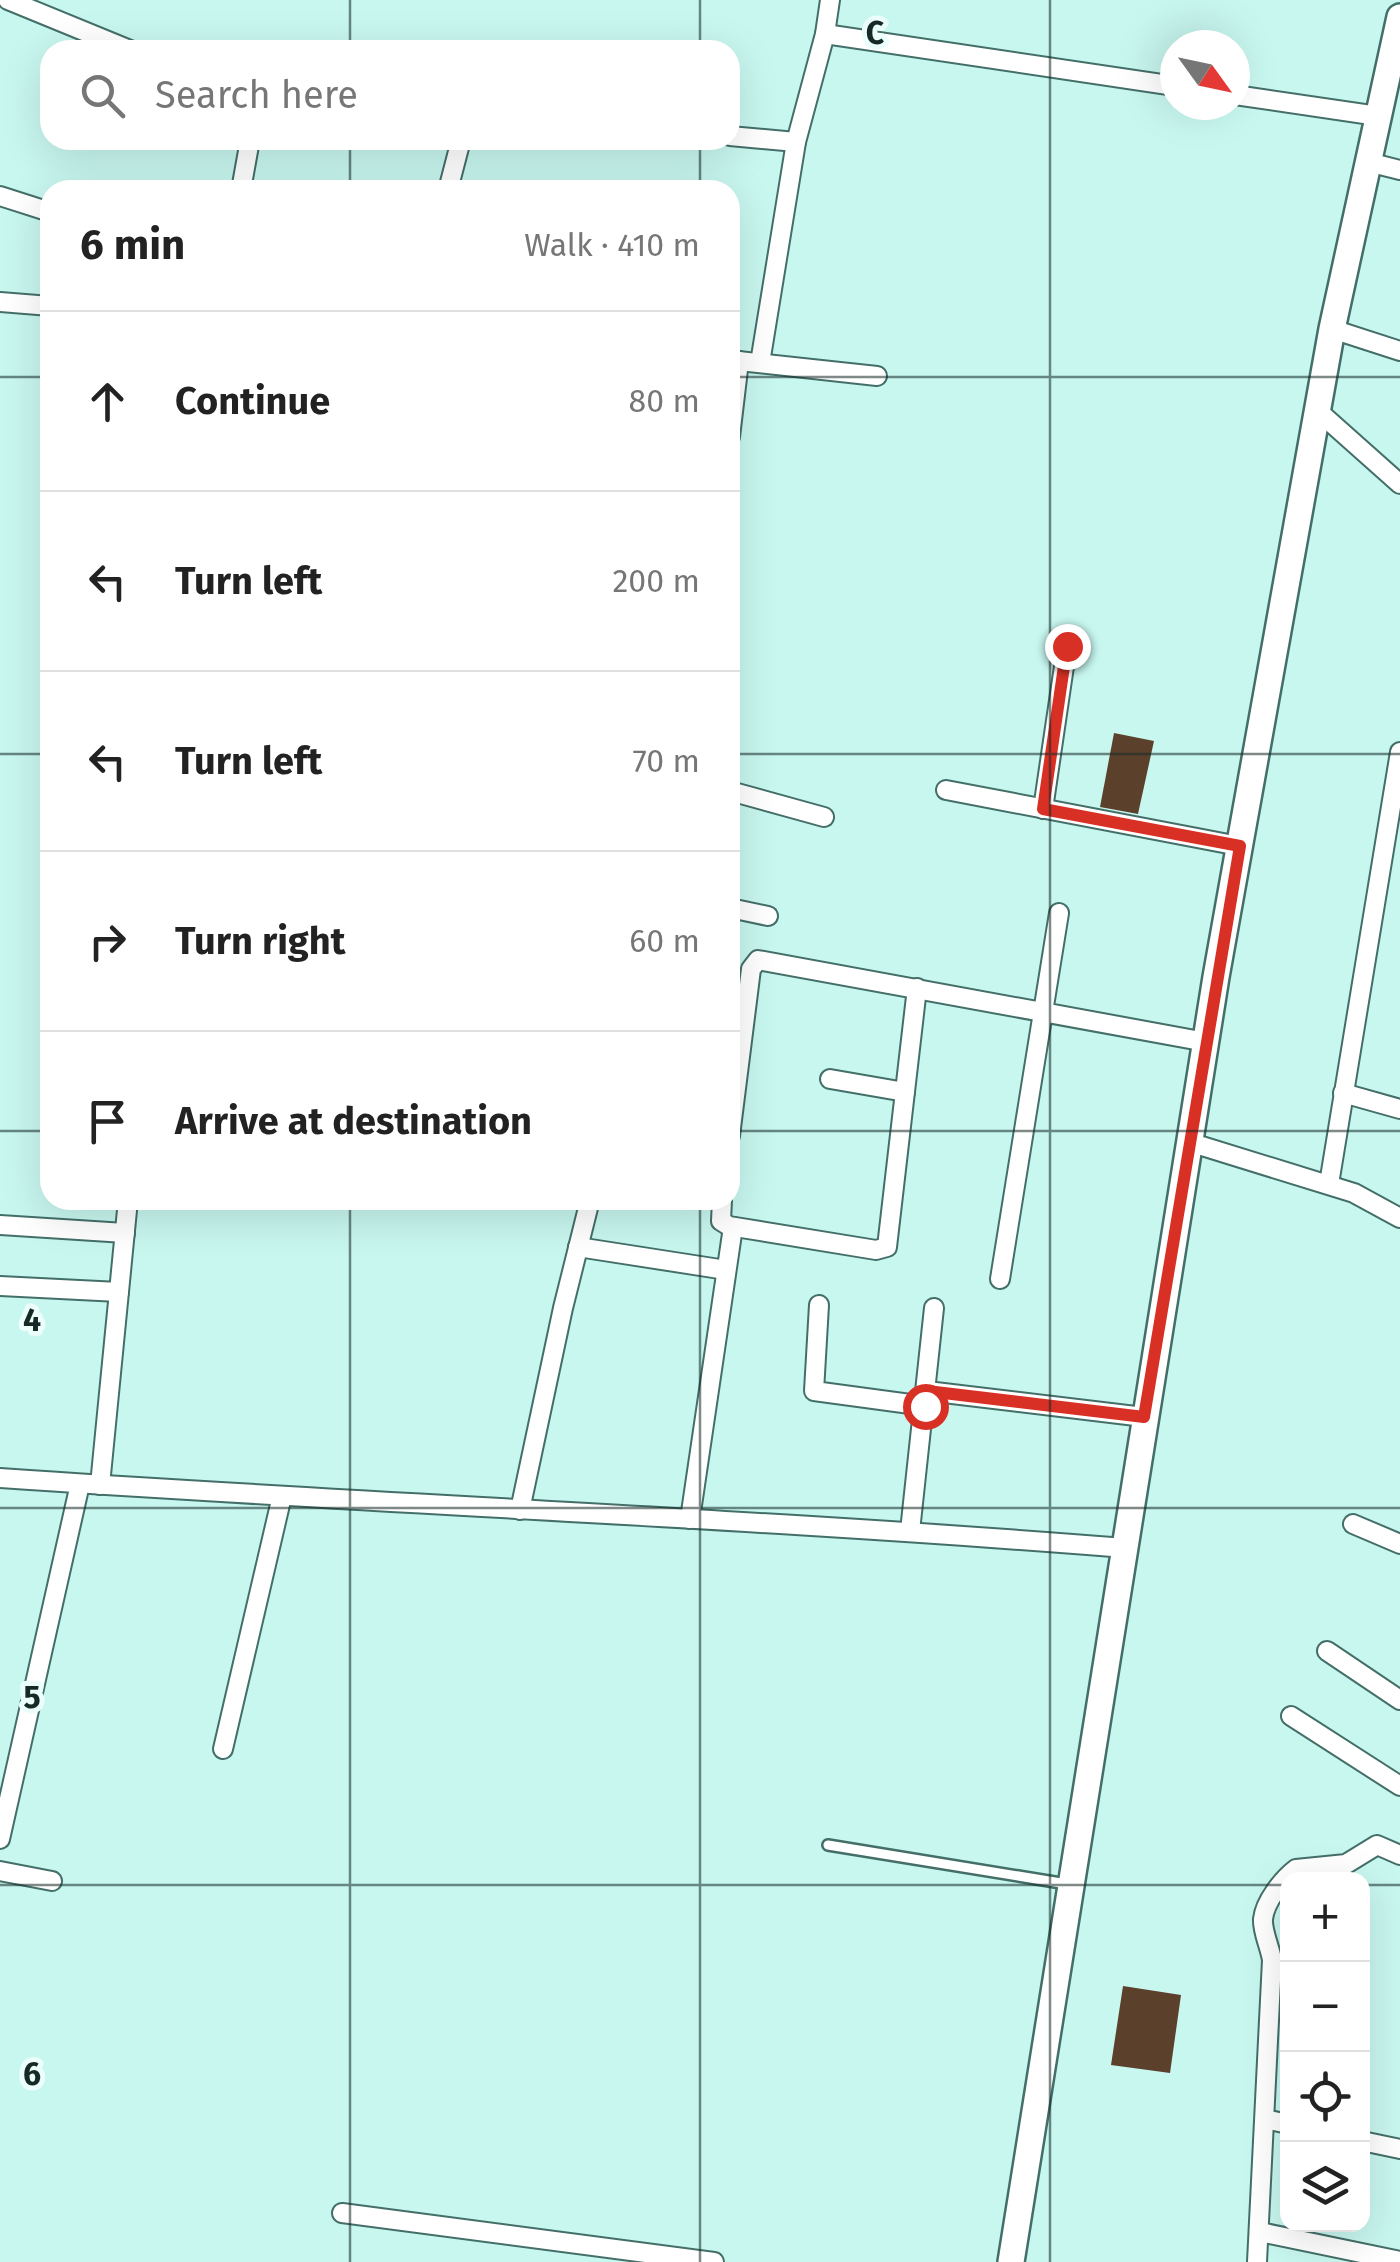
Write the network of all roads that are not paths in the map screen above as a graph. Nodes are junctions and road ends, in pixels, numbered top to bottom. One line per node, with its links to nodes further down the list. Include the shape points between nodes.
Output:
1 (8, 0): 5 (street)
2 (830, 0): 4 (street)
3 (1400, 16): 8 (main road)
4 (825, 34): 6 (street); 10 (street)
5 (106, 40)
6 (1160, 84)
7 (1250, 97): 8 (street)
8 (1378, 116): 13 (main road)
9 (740, 137): 10 (street)
10 (796, 142): 24 (street)
11 (248, 150): 15 (street)
12 (458, 150): 16 (street)
13 (1368, 162): 14 (street); 21 (main road)
14 (1400, 170)
15 (243, 180)
16 (451, 180)
17 (0, 196): 18 (street)
18 (40, 209)
19 (0, 302): 20 (street)
20 (40, 305)
21 (1332, 329): 22 (street); 26 (main road)
22 (1400, 351)
23 (740, 361): 24 (street)
24 (760, 362): 25 (street)
25 (877, 376)
26 (1318, 411): 27 (street); 34 (main road)
27 (1400, 484)
28 (1067, 646): 32 (street)
29 (1400, 752): 35 (street)
30 (946, 790): 32 (street)
31 (740, 794): 33 (street)
32 (1043, 809): 34 (street)
33 (824, 817)
34 (1240, 846): 43 (main road)
35 (1379, 877): 36 (street); 46 (street)
36 (1400, 882)
37 (740, 910): 39 (street)
38 (1059, 913): 41 (street)
39 (768, 916)
40 (917, 988): 41 (street); 42 (street, via 758,960); 45 (street)
41 (1043, 1012): 43 (street); 59 (street)
42 (740, 1017)
43 (1206, 1042): 48 (main road)
44 (830, 1079): 45 (street)
45 (905, 1092): 55 (street, via 887,1247)
46 (1343, 1093): 47 (street); 49 (street)
47 (1400, 1108)
48 (1189, 1142): 49 (street); 65 (main road)
49 (1329, 1184): 53 (street)
50 (127, 1210): 56 (street)
51 (587, 1210): 57 (street)
52 (722, 1210): 55 (street, via 721,1221)
53 (1400, 1218)
54 (0, 1225): 56 (street)
55 (733, 1226): 58 (street)
56 (125, 1233): 61 (street)
57 (578, 1247): 58 (street); 70 (street)
58 (726, 1270): 71 (street)
59 (1000, 1278)
60 (0, 1286): 61 (street)
61 (119, 1292): 68 (street)
62 (820, 1306): 64 (street, via 814,1392)
63 (934, 1308): 64 (street)
64 (926, 1398): 65 (street); 73 (street)
65 (1144, 1417): 75 (main road)
66 (0, 1478): 67 (street)
67 (80, 1484): 68 (street); 81 (street)
68 (100, 1485): 69 (street)
69 (282, 1496): 70 (street); 79 (street)
70 (520, 1510): 71 (street)
71 (690, 1519): 73 (street)
72 (1354, 1524): 74 (street)
73 (910, 1531): 75 (street)
74 (1400, 1544)
75 (1125, 1548): 86 (main road)
76 (1328, 1651): 77 (street)
77 (1400, 1700)
78 (1291, 1716): 80 (street)
79 (223, 1749)
80 (1400, 1786)
81 (0, 1839)
82 (828, 1845): 86 (lane)
83 (1400, 1856): 87 (street, via 1377,1845 1346,1864 1305,1866 1290,1873 1271,1899 1263,1921 1272,1960)
84 (0, 1871): 85 (street)
85 (52, 1881)
86 (1069, 1885): 95 (main road)
87 (1265, 2119): 88 (street); 92 (street)
88 (1280, 2122)
89 (1367, 2142): 90 (street)
90 (1400, 2149)
91 (342, 2213): 94 (street)
92 (1260, 2232): 93 (street); 96 (street)
93 (1400, 2261)
94 (714, 2262)
95 (1011, 2262)
96 (1257, 2262)

